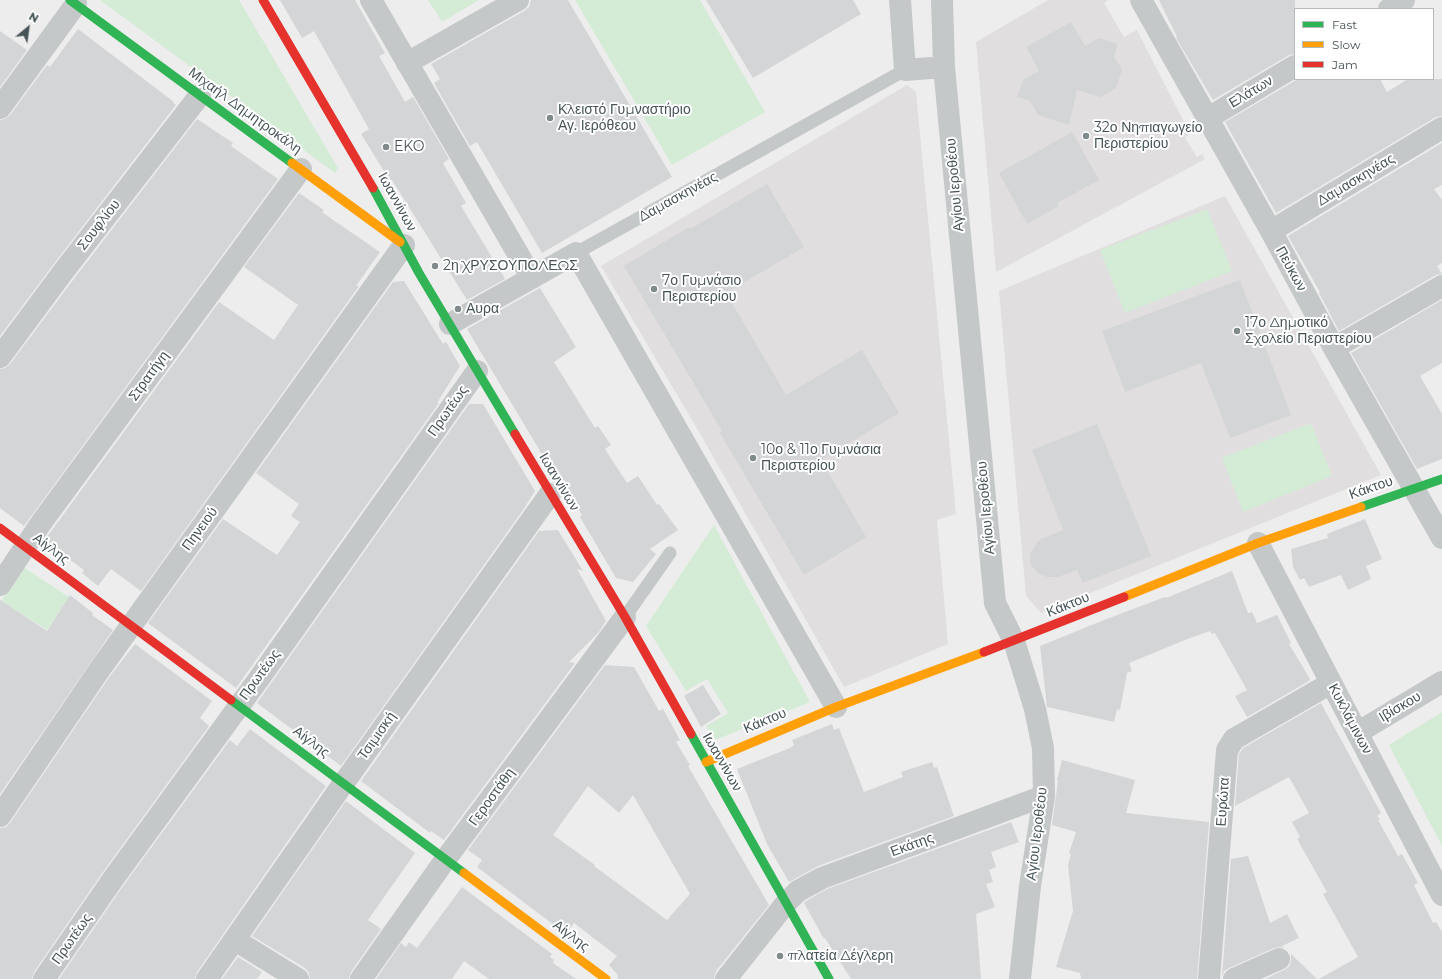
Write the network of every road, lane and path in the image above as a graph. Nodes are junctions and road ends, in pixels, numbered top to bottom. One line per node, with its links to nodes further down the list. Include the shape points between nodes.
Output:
1 (263, 0): 20 (street, Ιωαννίνων)
2 (371, 0): 10 (street)
3 (518, 0): 10 (street)
4 (900, 0): 13 (street)
5 (942, 0): 11 (street, Αγίου Ιεροθέου)
6 (1141, 0): 16 (street, Πεύκων)
7 (1404, 0): 9 (street)
8 (73, 2): 14 (street, Μιχαήλ Δημητροκάλη); 15 (street)
9 (1391, 8)
10 (407, 63): 22 (street)
11 (944, 67): 13 (street); 39 (street, Αγίου Ιεροθέου, via 995,603)
12 (1294, 67): 16 (street, Ελάτων)
13 (905, 70): 21 (lane, Δαμασκηνέας)
14 (200, 95): 18 (street, Μιχαήλ Δημητροκάλη); 26 (street, Σουφλίου)
15 (0, 108)
16 (1208, 118): 19 (street, Πεύκων)
17 (1442, 128): 19 (street, Δαμασκηνέας)
18 (301, 169): 20 (street, Μιχαήλ Δημητροκάλη); 34 (street, Στρατήγη)
19 (1271, 232): 25 (street, Πεύκων)
20 (404, 245): 24 (street, Ιωαννίνων); 38 (street, Πηνειού)
21 (576, 254): 22 (street, Δαμασκηνέας); 43 (street)
22 (532, 278): 24 (street, Δαμασκηνέας)
23 (1442, 286): 25 (street)
24 (450, 324): 27 (street, Ιωαννίνων)
25 (1334, 348): 29 (street, Πεύκων)
26 (0, 357)
27 (477, 371): 30 (street, Ιωαννίνων); 42 (street, Πρωτέως)
28 (1442, 480): 29 (street, Κάκτου)
29 (1414, 488): 32 (street, Πεύκων); 33 (street, Κάκτου)
30 (550, 494): 37 (street, Ιωαννίνων); 46 (street, Τσιμισκή)
31 (0, 528): 34 (street, Αίγλης)
32 (1442, 538)
33 (1258, 543): 39 (street, Κάκτου); 41 (street, Κυκλάμινων)
34 (25, 547): 36 (street, Στρατήγη); 38 (street, Αίγλης)
35 (670, 552): 37 (lane)
36 (0, 586)
37 (625, 617): 45 (street, Ιωαννίνων); 49 (street, Γεροστάθη)
38 (131, 626): 42 (street, Αίγλης); 48 (street, Πηνειού)
39 (1014, 641): 43 (street, Κάκτου); 47 (street, Αγίου Ιεροθέου, via 1036,709 1043,748)
40 (1442, 682): 44 (street, Ιβίσκου)
41 (1331, 683): 44 (street, Κυκλάμινων); 62 (street, Ευρώτα, via 1234,739 1227,750)
42 (238, 706): 46 (street, Αίγλης); 54 (street, Πρωτέως)
43 (836, 707): 45 (street, Κάκτου)
44 (1357, 733): 50 (street, Κυκλάμινων)
45 (706, 762): 51 (street, Ιωαννίνων)
46 (343, 784): 49 (street, Αίγλης); 52 (street, Τσιμισκή)
47 (1044, 796): 51 (street, Εκάτης, via 822,878 798,891); 61 (street, Αγίου Ιεροθέου, via 1030,886)
48 (0, 816)
49 (446, 860): 57 (street, Γεροστάθη); 58 (street, Αίγλης)
50 (1442, 894)
51 (786, 903): 59 (street, Εκάτης); 60 (street, Ιωαννίνων)
52 (235, 940): 55 (street, Τσιμισκή); 56 (street)
53 (1279, 959): 63 (street)
54 (44, 979)
55 (207, 979)
56 (298, 979)
57 (361, 979)
58 (606, 979)
59 (726, 979)
60 (829, 979)
61 (1020, 979)
62 (1209, 979)
63 (1234, 979)

